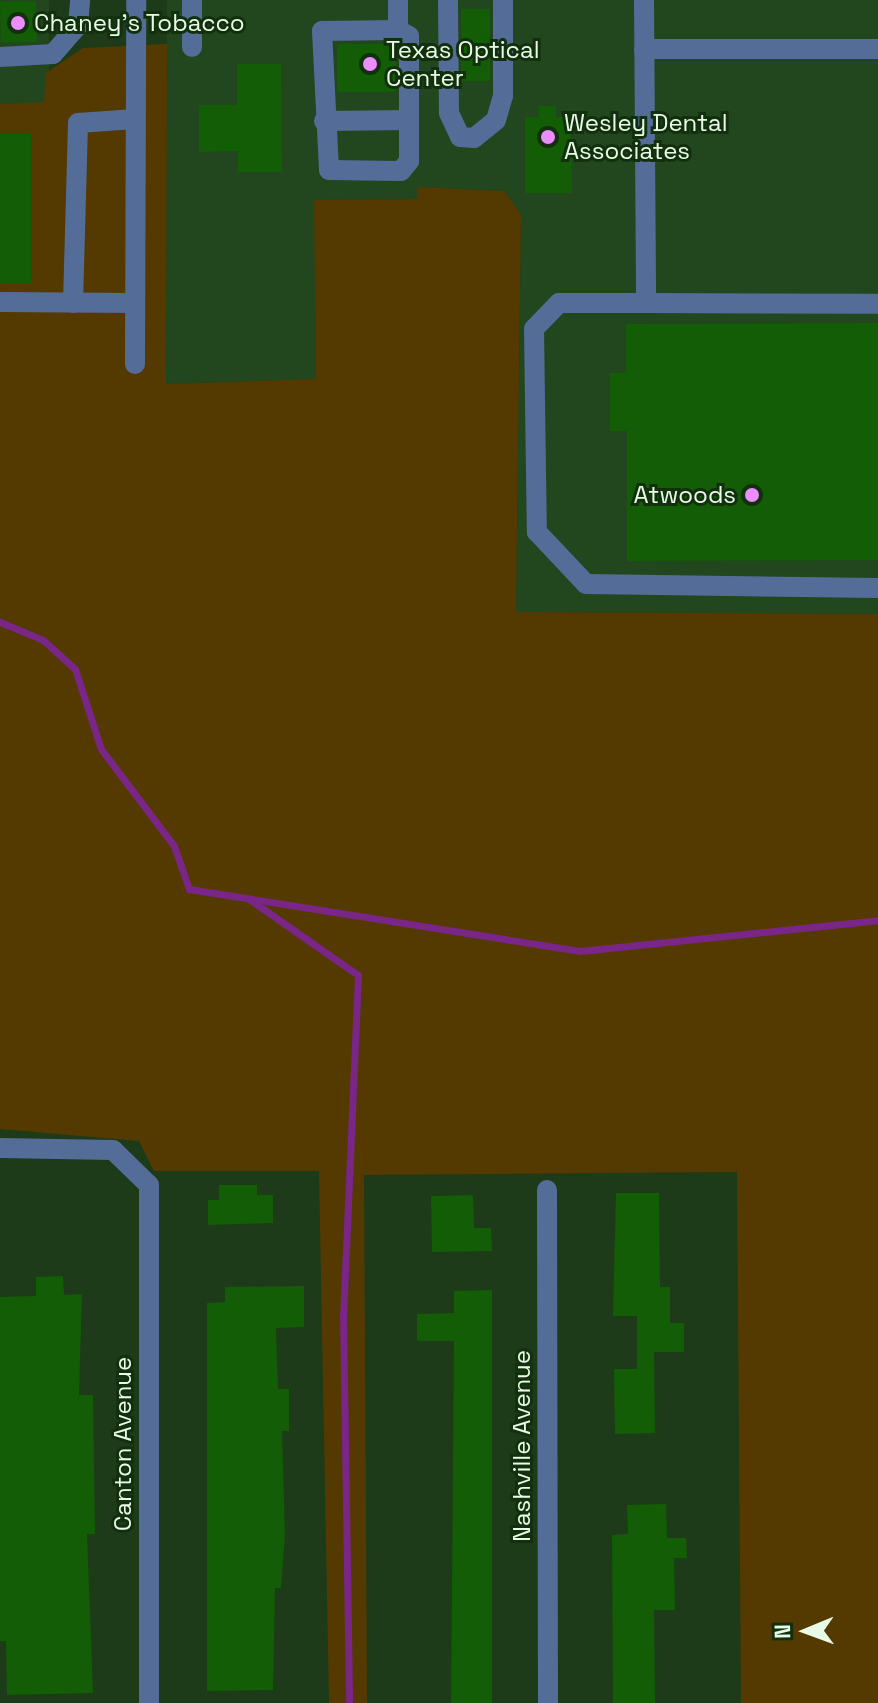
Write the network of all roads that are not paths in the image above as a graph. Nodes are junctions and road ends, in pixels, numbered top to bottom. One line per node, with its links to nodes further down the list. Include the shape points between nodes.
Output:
1 (80, 0): 12 (street, via 78,25 53,54)
2 (136, 0): 13 (street)
3 (192, 0): 9 (street)
4 (398, 0): 8 (street)
5 (448, 0): 6 (street, via 449,113 460,137 474,138 496,120 503,96)
6 (503, 0)
7 (644, 0): 10 (street)
8 (398, 30): 14 (street, via 409,36); 15 (street, via 322,31)
9 (192, 47)
10 (644, 49): 11 (street); 19 (street)
11 (878, 49)
12 (0, 57)
13 (135, 119): 17 (street, via 78,123); 18 (street)
14 (409, 120): 15 (street); 15 (street, via 409,161 401,171 329,170)
15 (324, 121)
16 (0, 302): 17 (street)
17 (73, 303): 18 (street)
18 (135, 303): 21 (street)
19 (646, 303): 20 (street); 22 (street, via 559,303 534,329 537,532 586,584)
20 (878, 304)
21 (135, 364)
22 (878, 588)
23 (0, 1148): 25 (street, Canton Avenue, via 113,1150 149,1185)
24 (547, 1190): 26 (street, Nashville Avenue)
25 (149, 1703)
26 (548, 1703)

